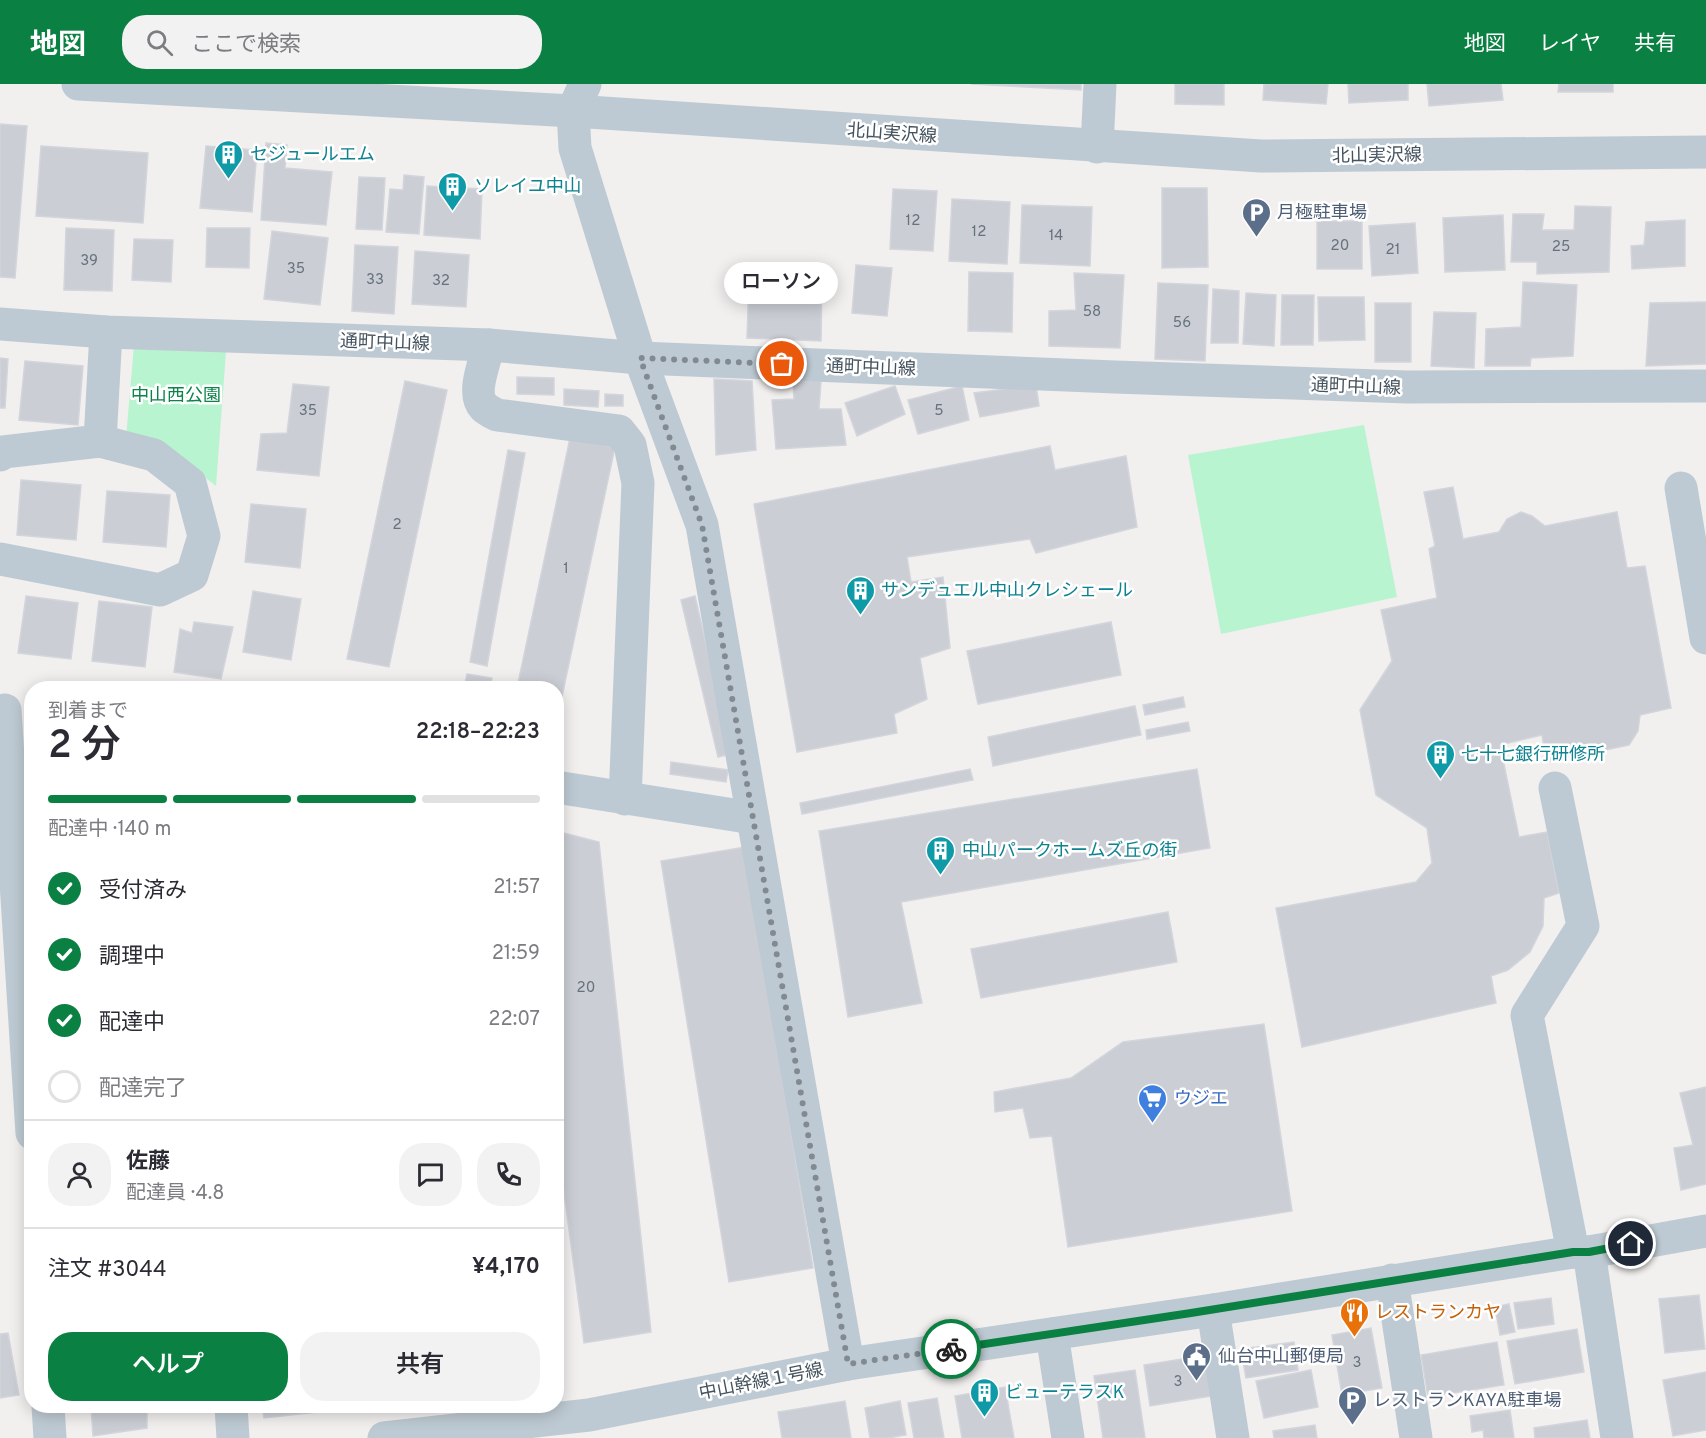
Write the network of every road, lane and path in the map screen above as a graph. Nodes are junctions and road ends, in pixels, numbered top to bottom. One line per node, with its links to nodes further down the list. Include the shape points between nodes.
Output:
1 (78, 84): 3 (street, 北山実沢線)
2 (1100, 84): 4 (street)
3 (579, 98): 4 (street, 北山実沢線); 9 (street, via 575,148)
4 (1097, 147): 5 (street, 北山実沢線, via 1261,156)
5 (1706, 152)
6 (0, 324): 7 (street, 通町中山線)
7 (106, 332): 8 (street, 通町中山線); 11 (street)
8 (489, 345): 9 (street, 通町中山線); 19 (street, via 478,394 483,406 497,415 619,431 630,445 638,483)
9 (640, 358): 10 (street, 通町中山線, via 1407,387); 20 (street, via 702,525)
10 (1706, 386)
11 (100, 441): 12 (street); 14 (street, via 154,455 190,483 204,536 192,575 160,590)
12 (0, 454)
13 (1681, 488): 15 (street)
14 (0, 559)
15 (1706, 638)
16 (12, 711): 21 (street)
17 (564, 788): 19 (street)
18 (1555, 788): 23 (street, via 1583,926 1527,1015)
19 (625, 799): 20 (street)
20 (753, 818): 27 (street)
21 (24, 964)
22 (1706, 1231): 23 (street, 中山幹線１号線)
23 (1581, 1252): 24 (street, 中山幹線１号線); 37 (street)
24 (1392, 1280): 25 (street, 中山幹線１号線); 36 (street)
25 (1214, 1310): 26 (street, 中山幹線１号線); 35 (street)
26 (1053, 1334): 27 (street, 中山幹線１号線); 34 (street)
27 (848, 1364): 30 (street, 中山幹線１号線)
28 (48, 1413): 31 (street)
29 (231, 1413): 32 (street)
30 (588, 1426): 33 (street, 中山幹線１号線)
31 (50, 1438)
32 (233, 1438)
33 (384, 1438)
34 (1068, 1438)
35 (1233, 1438)
36 (1416, 1438)
37 (1617, 1438)

